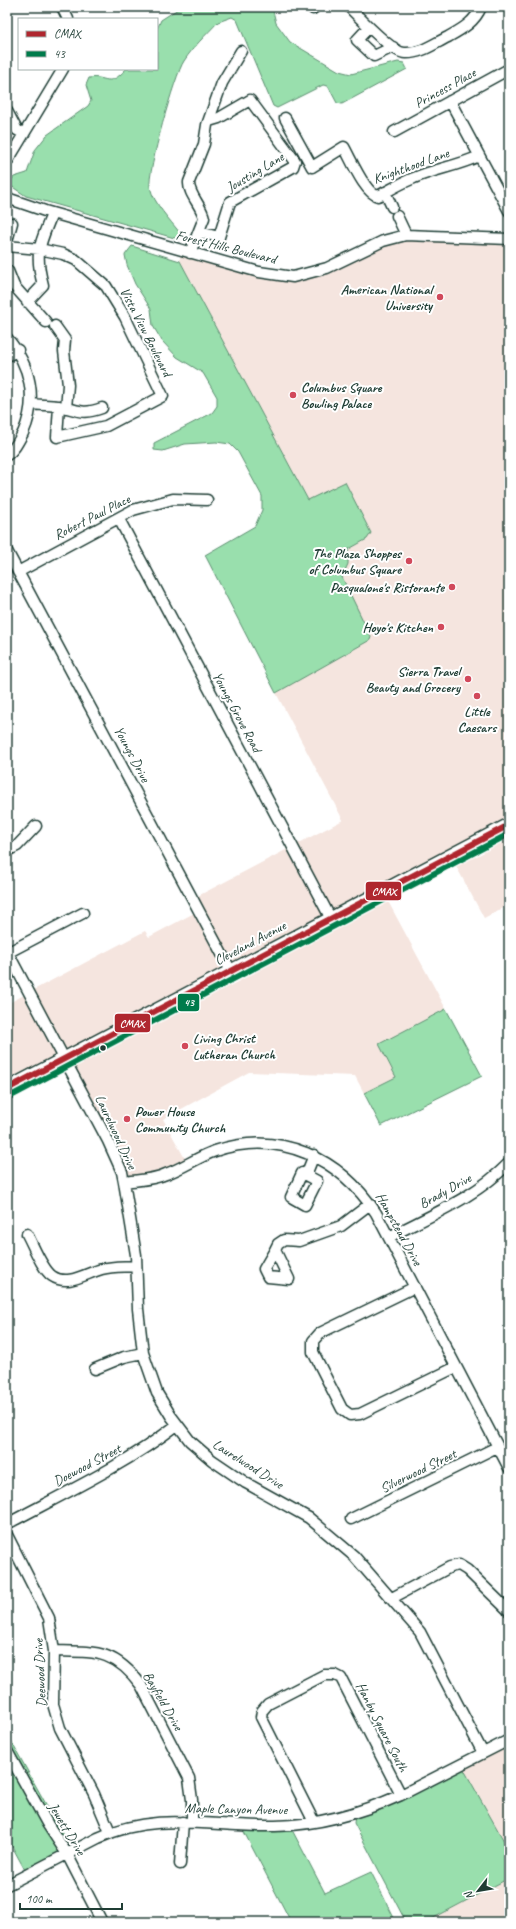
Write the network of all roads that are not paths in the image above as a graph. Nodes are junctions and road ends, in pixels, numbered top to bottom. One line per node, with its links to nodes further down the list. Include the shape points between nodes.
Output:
1 (62, 7): 4 (street)
2 (349, 7): 5 (street)
3 (481, 7): 6 (street, via 478,15 462,30 421,51 405,54)
4 (68, 18)
5 (369, 27): 6 (street); 6 (street, via 357,40 374,56)
6 (393, 47)
7 (241, 51): 13 (street, via 222,82)
8 (509, 69): 10 (street, Princess Place)
9 (62, 70): 15 (street)
10 (450, 101): 14 (street, Princess Place); 16 (street)
11 (7, 111): 15 (street, via 17,130)
12 (285, 118): 18 (street, Knighthood Lane, via 312,167 344,147 370,193 378,196)
13 (209, 121): 23 (street, via 204,144 189,185 204,218); 23 (street, Jousting Lane, via 250,100 294,158 294,165 230,202 219,237)
14 (394, 132)
15 (24, 134): 17 (street)
16 (479, 156): 18 (street, Knighthood Lane, via 415,177); 20 (street)
17 (7, 162)
18 (385, 192): 24 (street)
19 (7, 198): 21 (street, Forest Hills Boulevard)
20 (509, 211)
21 (52, 214): 28 (street); 29 (street, Forest Hills Boulevard)
22 (12, 224): 26 (street)
23 (199, 232): 29 (street)
24 (406, 235): 25 (street, Forest Hills Boulevard); 29 (street, Forest Hills Boulevard, via 383,241 327,268 293,277 259,272)
25 (509, 239)
26 (7, 241)
27 (7, 246): 28 (street)
28 (39, 249): 31 (street, via 38,266 43,285); 36 (street, Vista View Boulevard, via 63,254 76,260 106,286 125,317 163,396 106,426 58,437)
29 (190, 253)
30 (8, 267): 31 (street, via 14,286)
31 (27, 302): 36 (street, via 65,340 68,385)
32 (7, 338): 33 (street)
33 (18, 350): 34 (street); 35 (street, via 31,386)
34 (7, 356)
35 (32, 404): 36 (street); 38 (street, via 29,419 15,448)
36 (63, 407): 37 (street, via 89,413)
37 (102, 408)
38 (7, 456)
39 (207, 500): 40 (street, Robert Paul Place, via 173,499 133,510)
40 (119, 519): 42 (street, Robert Paul Place); 47 (street, Youngs Grove Road)
41 (7, 551): 42 (street, Youngs Drive)
42 (18, 572): 49 (street, Youngs Drive)
43 (509, 825): 47 (main road, Cleveland Avenue)
44 (36, 826): 45 (street, via 16,846)
45 (7, 851)
46 (83, 913): 48 (street)
47 (331, 918): 49 (main road, Cleveland Avenue)
48 (7, 952): 50 (street, Laurelwood Drive)
49 (231, 971): 50 (main road, Cleveland Avenue)
50 (64, 1059): 51 (main road, Cleveland Avenue); 55 (street, Laurelwood Drive, via 108,1141)
51 (7, 1089)
52 (314, 1155): 54 (street); 55 (street, Hampstead Drive, via 271,1143 246,1144 217,1150 160,1176); 56 (street, Hampstead Drive, via 348,1179)
53 (509, 1163): 58 (street, Brady Drive, via 480,1188)
54 (306, 1175)
55 (124, 1182): 60 (street, Laurelwood Drive)
56 (370, 1204): 58 (street, Hampstead Drive); 59 (street, via 341,1226 299,1241 284,1240)
57 (27, 1234): 60 (street, via 46,1269 51,1276 59,1280 68,1281 104,1269)
58 (389, 1237): 61 (street, Hampstead Drive)
59 (274, 1250)
60 (136, 1266): 62 (street, Laurelwood Drive)
61 (415, 1287): 63 (street, Hampstead Drive); 63 (street, via 320,1333 313,1341 312,1347 316,1359 342,1409 350,1415 360,1414)
62 (143, 1352): 64 (street); 65 (street, Laurelwood Drive, via 157,1393)
63 (456, 1367): 66 (street, Hampstead Drive)
64 (95, 1369)
65 (177, 1425): 69 (street, Doewood Street, via 124,1462); 71 (street, Laurelwood Drive, via 190,1441 212,1460 246,1483 309,1518 354,1556)
66 (497, 1447): 67 (street, Hampstead Drive); 68 (street, Silverwood Street)
67 (509, 1468)
68 (351, 1519)
69 (7, 1524)
70 (7, 1536): 73 (street, Deewood Drive, via 43,1604 50,1624)
71 (392, 1598): 72 (street, via 450,1567 459,1565 468,1570); 76 (street, Laurelwood Drive, via 420,1632)
72 (509, 1611)
73 (54, 1651): 78 (street, Bayfield Drive, via 104,1654 123,1664 134,1676 189,1778 192,1800); 80 (street, Deewood Drive, via 55,1713)
74 (509, 1740): 76 (street, Maple Canyon Avenue)
75 (7, 1751): 81 (street, Jewett Drive)
76 (483, 1753): 77 (street, Maple Canyon Avenue)
77 (402, 1795): 79 (street, Maple Canyon Avenue, via 384,1803); 79 (street, Hanby Square South, via 341,1678 336,1674 324,1675 268,1704 262,1711 262,1722)
78 (188, 1822): 79 (street, Maple Canyon Avenue, via 276,1826); 80 (street, Maple Canyon Avenue, via 144,1823); 82 (street, Bayfield Drive)
79 (314, 1822)
80 (110, 1832): 81 (street, Maple Canyon Avenue)
81 (67, 1854): 83 (street, Maple Canyon Avenue); 84 (street, Jewett Drive)
82 (180, 1864)
83 (7, 1885)
84 (102, 1922)

